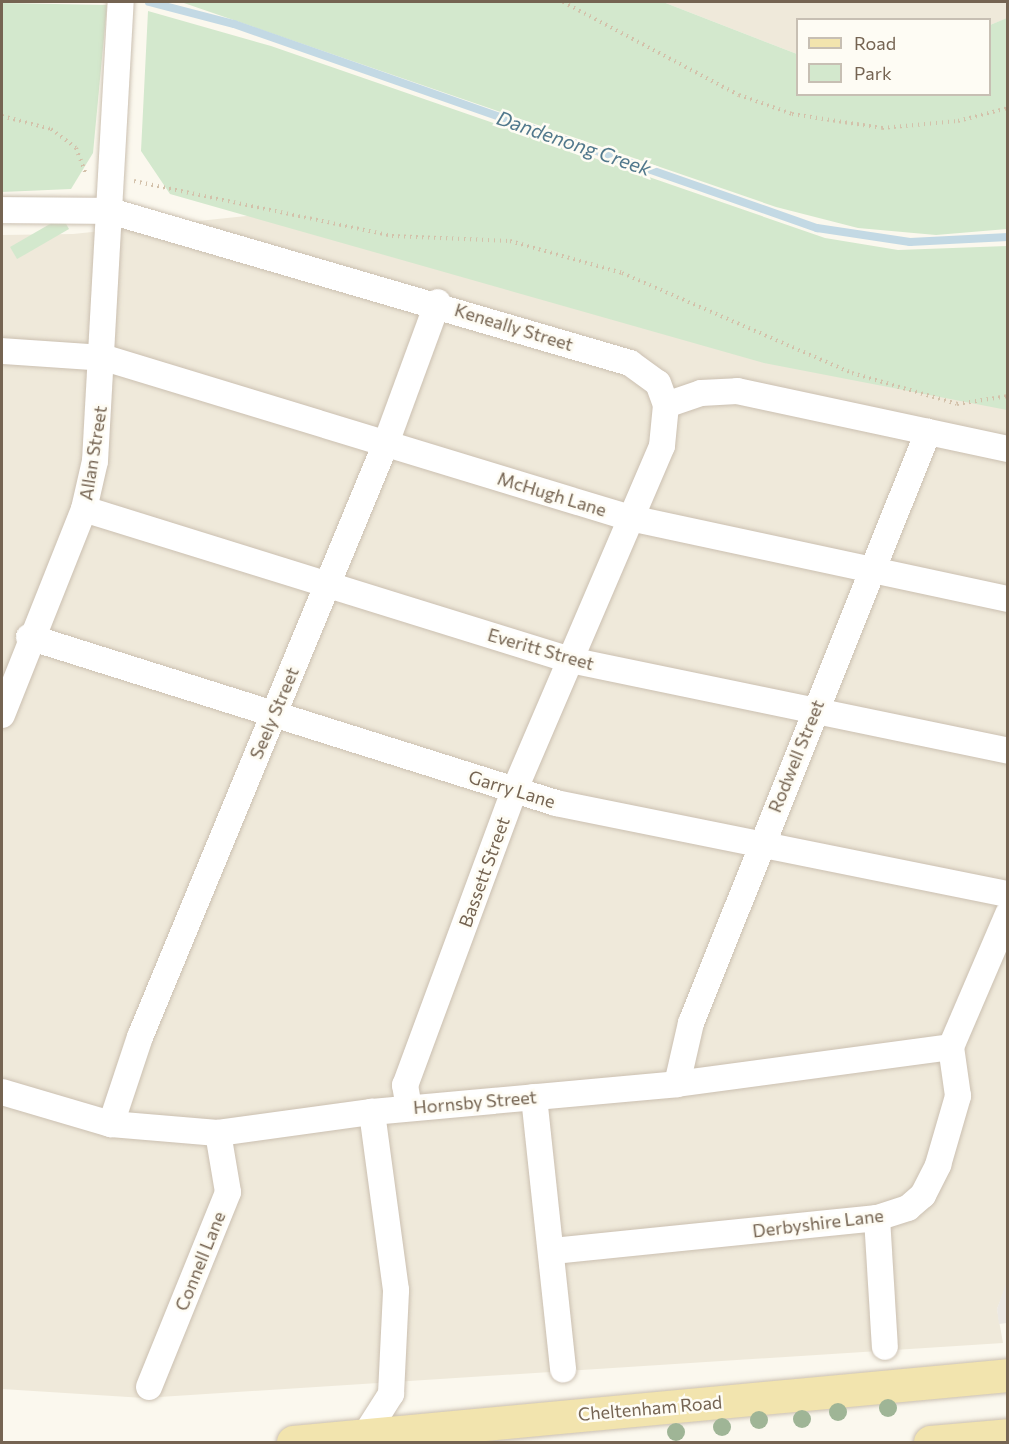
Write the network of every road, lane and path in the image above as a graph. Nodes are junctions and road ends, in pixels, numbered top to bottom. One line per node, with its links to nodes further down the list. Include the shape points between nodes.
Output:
1 (122, 2): 5 (street, Allan Street, via 112,141)
2 (563, 2): 3 (path, via 739,95 792,114 882,128 958,121)
3 (1008, 108)
4 (2, 116): 5 (path, via 51,129 76,148 89,179)
5 (125, 178): 7 (street, Allan Street); 11 (path, via 144,179 392,236 510,241 622,273 852,373 957,404)
6 (2, 210): 7 (street, Keneally Street)
7 (110, 211): 8 (street, Keneally Street); 10 (street, Allan Street)
8 (438, 303): 12 (street, Keneally Street, via 630,363 658,383); 14 (street, Seely Street)
9 (2, 351): 10 (street, McHugh Lane)
10 (105, 358): 14 (street, McHugh Lane); 16 (street, Allan Street, via 95,461)
11 (1008, 396)
12 (666, 405): 13 (street, via 701,393 737,391); 17 (street, Bassett Street, via 662,446)
13 (928, 432): 15 (street); 18 (street, Rodwell Street)
14 (386, 443): 17 (street, McHugh Lane); 19 (street, Seely Street)
15 (1008, 449)
16 (84, 509): 19 (street, Everitt Street); 21 (street, Allan Street)
17 (630, 518): 18 (street, McHugh Lane); 22 (street, Bassett Street)
18 (872, 569): 20 (street, McHugh Lane); 23 (street, Rodwell Street)
19 (328, 585): 22 (street, Everitt Street); 24 (street, Seely Street)
20 (1008, 599)
21 (29, 637): 24 (street, Garry Lane); 25 (street, Allan Street)
22 (570, 660): 23 (street, Everitt Street); 27 (street, Bassett Street)
23 (815, 710): 26 (street, Everitt Street); 28 (street, Rodwell Street)
24 (273, 713): 27 (street, Garry Lane); 37 (street, Seely Street, via 140,1037)
25 (2, 715)
26 (1008, 751)
27 (514, 791): 28 (street, Garry Lane); 35 (street, Bassett Street, via 405,1085)
28 (760, 845): 29 (street, Garry Lane); 32 (street, Rodwell Street, via 691,1023)
29 (1008, 894)
30 (1008, 914): 31 (street)
31 (951, 1047): 32 (street, Hornsby Street); 39 (street, Derbyshire Lane, via 958,1096 938,1165 922,1195 908,1208)
32 (677, 1084): 34 (street, Hornsby Street)
33 (2, 1092): 37 (street, Hornsby Street)
34 (534, 1097): 35 (street, Hornsby Street); 40 (street)
35 (409, 1108): 36 (street, Hornsby Street)
36 (372, 1112): 38 (street, Hornsby Street); 45 (street, via 396,1290 391,1394)
37 (111, 1124): 38 (street, Hornsby Street)
38 (218, 1133): 44 (street, Connell Lane, via 228,1192)
39 (877, 1218): 40 (street, Derbyshire Lane); 41 (street)
40 (553, 1251): 42 (street)
41 (885, 1347)
42 (563, 1369)
43 (1008, 1375): 45 (main road, Cheltenham Road)
44 (149, 1387)
45 (365, 1435): 47 (main road, Cheltenham Road)
46 (1008, 1435): 48 (main road)
47 (293, 1443)
48 (930, 1443)

